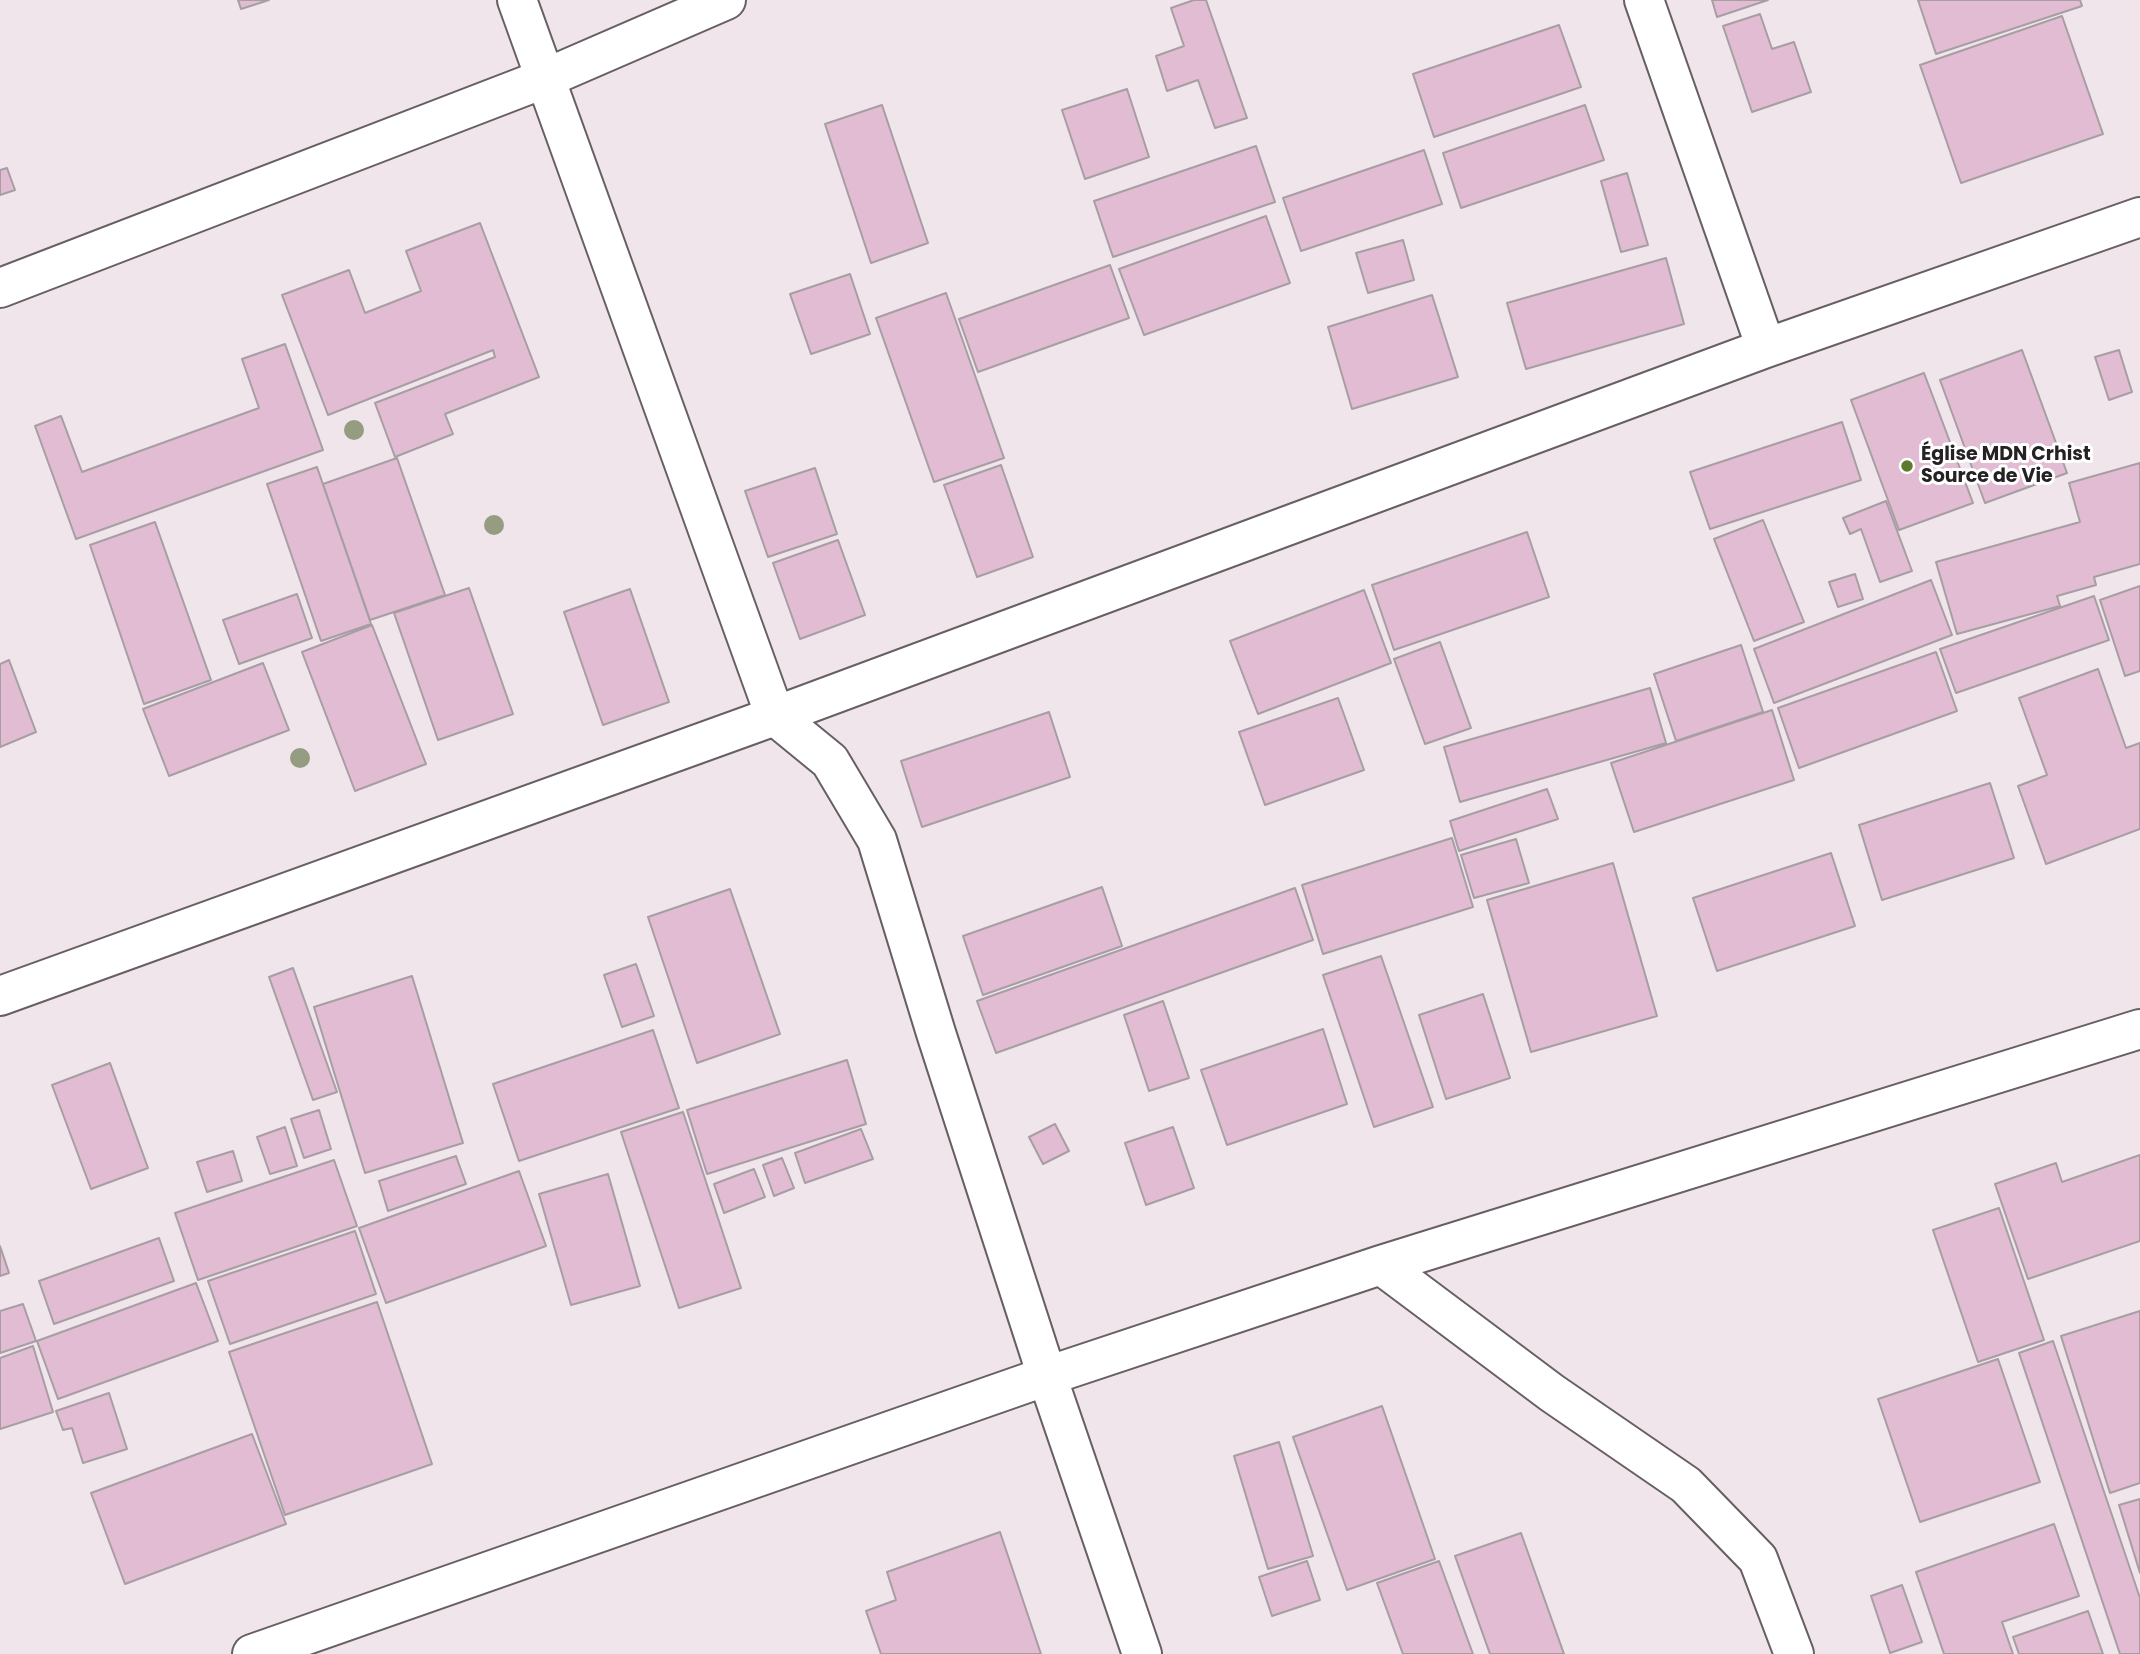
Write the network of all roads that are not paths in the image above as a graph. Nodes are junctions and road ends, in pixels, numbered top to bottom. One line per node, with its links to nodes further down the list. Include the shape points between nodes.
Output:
1 (517, 0): 4 (street)
2 (726, 0): 4 (street)
3 (1644, 0): 7 (street)
4 (546, 78): 6 (street); 8 (street)
5 (2140, 217): 7 (street)
6 (0, 288)
7 (1766, 348): 8 (street)
8 (775, 716): 9 (street); 12 (street, via 830,761 877,840)
9 (0, 996)
10 (2140, 1029): 11 (street)
11 (1381, 1265): 12 (street); 15 (street, via 1552,1393 1686,1485 1758,1559)
12 (1047, 1376): 13 (street); 14 (street)
13 (252, 1654)
14 (1142, 1654)
15 (1794, 1654)

